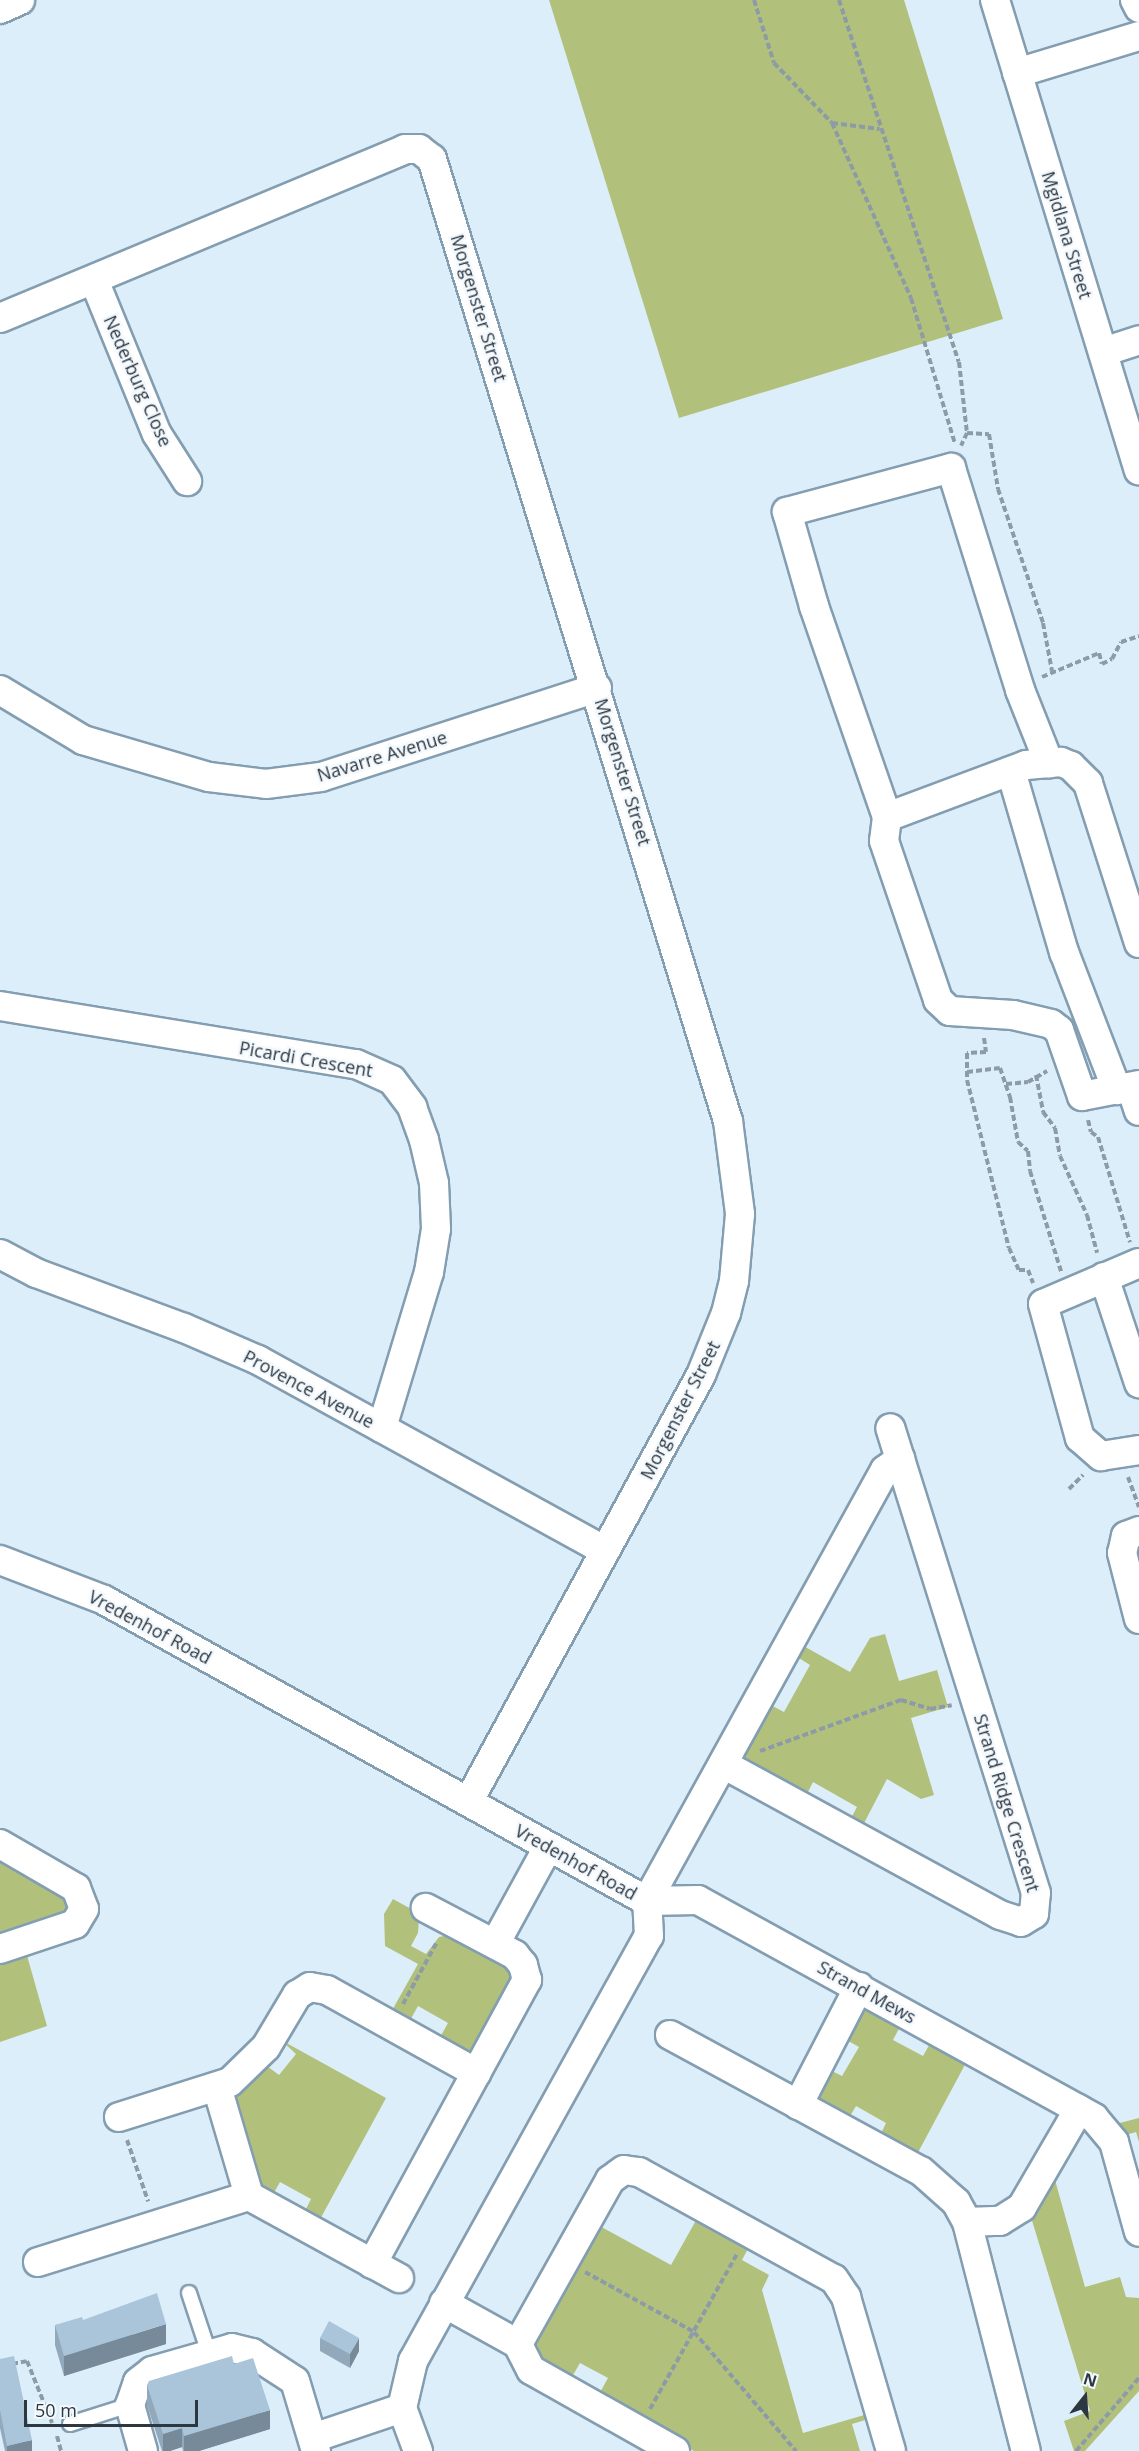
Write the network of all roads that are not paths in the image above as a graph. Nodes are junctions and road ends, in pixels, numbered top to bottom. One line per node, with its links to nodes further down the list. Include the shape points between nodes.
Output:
1 (20, 0): 5 (street)
2 (995, 0): 7 (street, Mgidlana Street)
3 (1135, 0): 4 (street)
4 (1139, 8)
5 (0, 9)
6 (1139, 36): 7 (street)
7 (1017, 73): 11 (street, Mgidlana Street)
8 (94, 279): 9 (street, Morgenster Street); 13 (street, Nederburg Close, via 157,434); 14 (street, Morgenster Street, via 405,149 426,152 432,159)
9 (0, 318)
10 (1139, 340): 11 (street)
11 (1102, 352): 12 (street, Mgidlana Street)
12 (1139, 470)
13 (187, 480)
14 (597, 688): 15 (street, Navarre Avenue, via 321,777 266,783 209,777 83,740); 31 (street, Morgenster Street, via 728,1121 740,1214 734,1281 715,1345)
15 (0, 690)
16 (1048, 763): 17 (street); 18 (street, via 1020,690 951,468 787,512 814,606); 19 (street, via 1071,766 1088,783)
17 (1011, 771): 18 (street); 21 (street, via 1064,952)
18 (887, 817): 21 (street, via 884,841 938,1000 950,1011 1013,1015 1051,1024 1059,1030 1082,1096)
19 (1139, 943)
20 (0, 1006): 26 (street, Picardi Crescent, via 356,1064 392,1080 412,1107 424,1140 434,1183 436,1228 429,1272)
21 (1131, 1093)
22 (0, 1254): 26 (street, Provence Avenue, via 36,1273 258,1360)
23 (1138, 1266): 24 (street)
24 (1104, 1277): 25 (street); 28 (street, via 1055,1297 1080,1438 1089,1450 1112,1457)
25 (1139, 1383)
26 (382, 1428): 31 (street, Provence Avenue)
27 (890, 1428): 29 (street, Strand Ridge Crescent)
28 (1139, 1449)
29 (900, 1459): 34 (street, via 885,1470); 34 (street, Strand Ridge Crescent, via 1037,1899 1034,1914 1026,1921 1000,1915)
30 (1139, 1531): 33 (street, via 1126,1536 1122,1553)
31 (605, 1551): 35 (street, Morgenster Street)
32 (0, 1560): 35 (street, Vredenhof Road, via 104,1600)
33 (1139, 1619)
34 (723, 1764): 38 (street)
35 (468, 1802): 37 (street, Vredenhof Road)
36 (0, 1844): 41 (street, via 76,1888 84,1909 81,1917 67,1928)
37 (548, 1847): 38 (street, Vredenhof Road); 40 (street)
38 (648, 1901): 42 (street, Strand Mews, via 698,1900); 56 (street, Vredenhof Road, via 649,1936)
39 (438, 1914): 40 (street)
40 (495, 1944): 44 (street, via 520,1959 526,1980)
41 (0, 1949)
42 (859, 1987): 46 (street); 47 (street, Strand Mews)
43 (670, 2035): 46 (street)
44 (477, 2073): 45 (street, via 327,1990 310,1987 297,1995 266,2047 230,2082); 53 (street)
45 (217, 2087): 48 (street); 49 (street)
46 (798, 2105): 50 (street, via 921,2171 949,2195)
47 (1079, 2109): 50 (street, via 1022,2207 1000,2221); 51 (street, Strand Mews, via 1106,2128 1114,2142)
48 (119, 2117)
49 (249, 2196): 52 (street); 53 (street)
50 (967, 2222): 67 (street)
51 (1139, 2232)
52 (38, 2262)
53 (372, 2264): 54 (street)
54 (399, 2278)
55 (189, 2293): 58 (lane)
56 (444, 2303): 57 (street); 60 (street, Vredenhof Road, via 413,2361)
57 (518, 2344): 65 (street, via 531,2370); 66 (street, via 610,2180 624,2170 639,2172 829,2275 843,2290)
58 (209, 2353): 59 (street, via 144,2376 134,2389); 62 (street, via 226,2348 245,2349 290,2375 299,2389)
59 (130, 2405): 61 (lane); 63 (street)
60 (402, 2408): 62 (street); 64 (street)
61 (70, 2424)
62 (314, 2445)
63 (143, 2451)
64 (418, 2451)
65 (675, 2451)
66 (891, 2451)
67 (1026, 2451)

